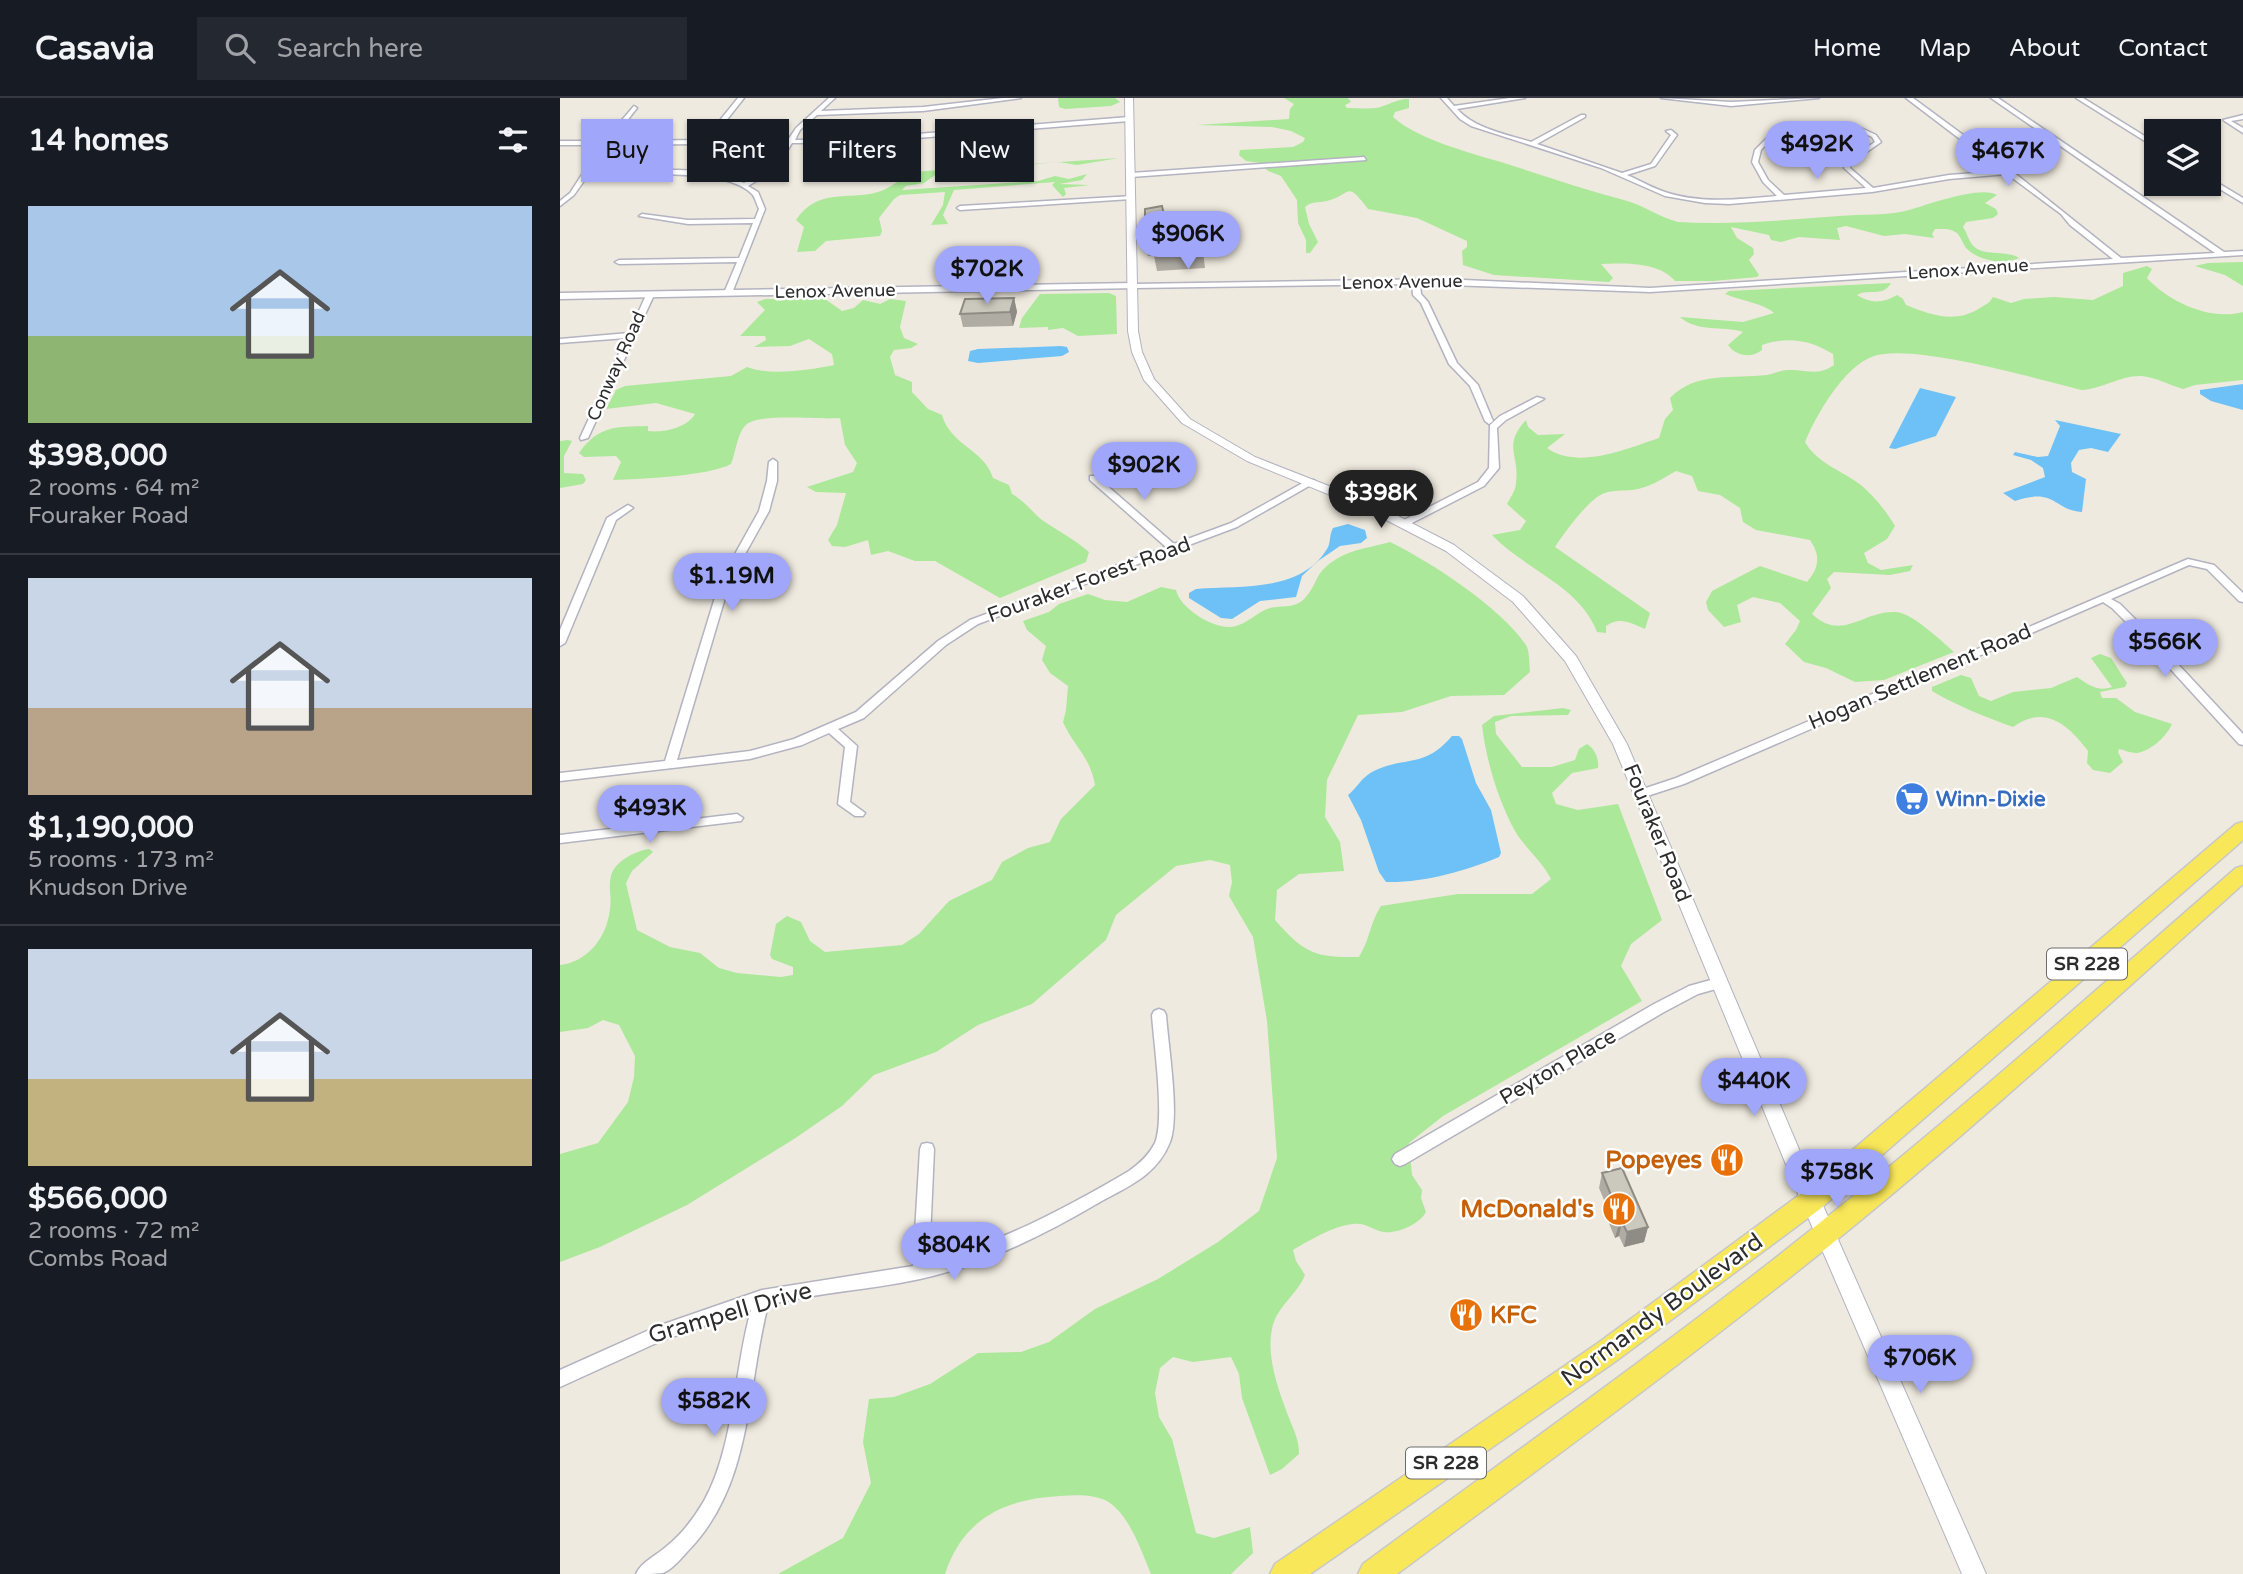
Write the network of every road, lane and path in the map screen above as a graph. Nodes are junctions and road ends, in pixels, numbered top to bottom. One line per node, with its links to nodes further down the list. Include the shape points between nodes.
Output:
1 (741, 98): 19 (street)
2 (832, 98): 14 (street)
3 (1129, 98): 20 (main road, Fouraker Road)
4 (1444, 98): 13 (street)
5 (1522, 98): 13 (street)
6 (1664, 98): 7 (street, via 1752,103)
7 (1816, 98)
8 (1909, 98): 31 (street)
9 (1994, 98): 48 (street)
10 (2079, 98): 25 (street)
11 (1016, 99): 14 (street, via 923,109)
12 (634, 108): 18 (street)
13 (1452, 108): 29 (street, via 1473,125)
14 (814, 113): 26 (street)
15 (1583, 116): 29 (street)
16 (2243, 117): 17 (street)
17 (2228, 118): 23 (street)
18 (625, 119)
19 (724, 119)
20 (1129, 119): 26 (street); 33 (main road, Fouraker Road)
21 (1859, 129): 39 (street, via 1878,142 1848,162 1847,168)
22 (1669, 131): 34 (street, via 1674,135 1653,165)
23 (2243, 131)
24 (1771, 136): 41 (street, via 1758,150 1755,162 1765,181)
25 (2144, 139)
26 (789, 142)
27 (560, 143): 28 (street)
28 (581, 143)
29 (1532, 145): 34 (street)
30 (1364, 159): 33 (street)
31 (2010, 172): 39 (street); 50 (street)
32 (673, 174): 37 (street, via 718,176)
33 (1131, 175): 40 (main road, Fouraker Road)
34 (1622, 175): 41 (street, via 1685,199)
35 (581, 179): 43 (street)
36 (750, 182): 37 (street)
37 (747, 184): 46 (street, via 762,202)
38 (2221, 187): 42 (street)
39 (1872, 190): 41 (street)
40 (1131, 197): 44 (street); 53 (main road, Fouraker Road)
41 (1783, 198)
42 (2243, 201)
43 (560, 204)
44 (960, 208)
45 (642, 216): 46 (street, via 688,222)
46 (756, 221): 49 (street)
47 (2243, 253): 48 (street, Lenox Avenue)
48 (2222, 254): 50 (street, Lenox Avenue)
49 (742, 260): 51 (street); 54 (street)
50 (2119, 260): 52 (street, Lenox Avenue, via 1650,290)
51 (619, 262)
52 (1416, 281): 53 (street, Lenox Avenue); 60 (street, via 1417,295 1453,364 1474,385)
53 (1134, 286): 54 (street, Lenox Avenue); 64 (main road, Fouraker Road, via 1137,352 1158,392 1209,436 1251,459)
54 (728, 293): 55 (street, Lenox Avenue)
55 (650, 295): 56 (street, Lenox Avenue); 57 (street, Conway Road)
56 (560, 296)
57 (629, 335): 58 (street); 61 (street, Conway Road)
58 (560, 341)
59 (1540, 399): 66 (street, via 1493,427 1494,468 1481,484)
60 (1489, 421)
61 (584, 438)
62 (773, 462): 73 (street, via 764,511 725,581)
63 (1093, 478): 67 (street)
64 (1311, 482): 66 (main road, Fouraker Road); 67 (street, Fouraker Forest Road, via 1234,525)
65 (628, 508): 70 (street, via 612,518)
66 (1405, 523): 75 (main road, Fouraker Road, via 1501,585 1552,634 1608,719)
67 (1174, 549): 71 (street, Fouraker Forest Road, via 974,622 942,643 860,715)
68 (2104, 598): 69 (street, Hogan Settlement Road, via 2188,562 2210,567); 72 (street, via 2147,636); 75 (street, Hogan Settlement Road)
69 (2243, 599)
70 (560, 643)
71 (831, 729): 73 (street, Fouraker Forest Road, via 750,755); 76 (street, via 851,746 844,804)
72 (2243, 741)
73 (670, 764): 74 (street, Fouraker Forest Road)
74 (560, 777)
75 (1641, 794): 81 (main road, Fouraker Road)
76 (859, 813)
77 (737, 818): 79 (street)
78 (2243, 829): 85 (main road, Normandy Boulevard / SR 228)
79 (560, 839)
80 (2243, 873): 86 (main road, Normandy Boulevard / SR 228, via 1959,1123)
81 (1718, 983): 84 (street, Peyton Place, via 1659,1008); 85 (main road, Fouraker Road)
82 (1159, 1015): 87 (street, Grampell Drive, via 1167,1123 1166,1136 1151,1162 1059,1218 978,1255)
83 (927, 1149): 87 (street)
84 (1400, 1158)
85 (1811, 1201): 86 (main road, Fouraker Road); 91 (main road, Normandy Boulevard / SR 228, via 1607,1352)
86 (1825, 1234): 92 (main road, Normandy Boulevard / SR 228); 93 (main road, Fouraker Road)
87 (921, 1272): 88 (street, Grampell Drive)
88 (762, 1298): 89 (street, Grampell Drive, via 647,1336); 90 (street, via 725,1479 700,1524)
89 (560, 1379)
90 (645, 1574)
91 (1285, 1574)
92 (1373, 1574)
93 (1974, 1574)

